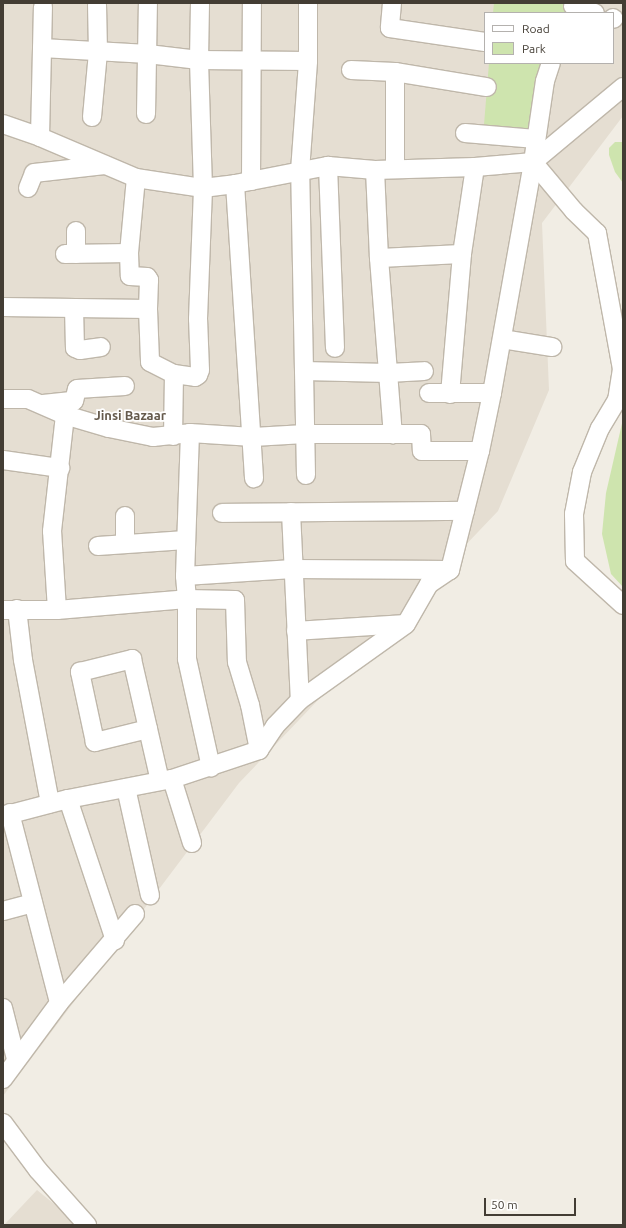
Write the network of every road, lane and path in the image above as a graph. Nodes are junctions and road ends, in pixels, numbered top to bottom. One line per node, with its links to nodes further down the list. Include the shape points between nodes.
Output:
1 (148, 3): 13 (street)
2 (200, 3): 14 (street)
3 (252, 3): 15 (street)
4 (308, 3): 16 (street)
5 (392, 3): 10 (street, via 390,28)
6 (97, 5): 12 (street)
7 (43, 6): 11 (street)
8 (572, 7): 9 (street)
9 (591, 12)
10 (484, 42)
11 (42, 48): 12 (street); 26 (street)
12 (98, 52): 13 (street); 23 (street)
13 (148, 54): 14 (street); 22 (street)
14 (199, 60): 15 (street); 38 (street)
15 (252, 60): 16 (street); 36 (street)
16 (308, 61): 34 (street)
17 (551, 64): 27 (street, via 545,81)
18 (351, 70): 19 (street)
19 (395, 72): 20 (street); 32 (street)
20 (487, 87)
21 (623, 87): 28 (street)
22 (146, 114)
23 (92, 117)
24 (3, 124): 26 (street)
25 (464, 133): 27 (street)
26 (40, 137): 29 (street)
27 (536, 139): 28 (street)
28 (533, 162): 31 (street); 46 (street); 81 (street, via 597,234 622,369 617,400 600,428 582,472 574,514 575,561)
29 (105, 165): 35 (street); 37 (street, via 34,173)
30 (328, 166): 33 (street); 34 (street); 49 (street)
31 (475, 167): 32 (street); 41 (street)
32 (395, 168): 33 (street)
33 (374, 170): 42 (street)
34 (300, 171): 36 (street); 50 (street)
35 (136, 178): 38 (street); 40 (street)
36 (243, 183): 38 (street); 64 (street)
37 (28, 188)
38 (203, 188): 53 (street, via 198,319 200,370 195,378)
39 (76, 231): 40 (street, via 71,254)
40 (129, 253): 45 (street, via 130,276 147,277 149,280)
41 (462, 254): 42 (street); 57 (street)
42 (379, 258): 52 (street)
43 (3, 306): 44 (street)
44 (74, 308): 45 (street); 47 (street, via 75,348 80,350)
45 (148, 309): 53 (street, via 150,362)
46 (502, 339): 48 (street); 56 (street)
47 (101, 347)
48 (552, 347)
49 (335, 348)
50 (304, 371): 52 (street); 62 (street)
51 (424, 371): 52 (street)
52 (388, 373): 63 (street)
53 (174, 374): 61 (street)
54 (125, 386): 59 (street, via 77,389 74,402)
55 (429, 393): 57 (street)
56 (492, 393): 57 (street); 65 (street)
57 (450, 394)
58 (3, 399): 59 (street, via 28,400)
59 (40, 405): 60 (street)
60 (65, 415): 61 (street, via 153,437); 67 (street)
61 (182, 434): 64 (street); 74 (street)
62 (305, 434): 63 (street); 64 (street); 68 (street)
63 (393, 434): 65 (street, via 421,434 422,451)
64 (253, 437): 69 (street)
65 (480, 451): 70 (street)
66 (3, 460): 67 (street)
67 (60, 468): 83 (street, via 52,531)
68 (306, 474)
69 (254, 478)
70 (465, 511): 71 (street); 78 (street)
71 (290, 512): 72 (street); 77 (street)
72 (222, 513)
73 (125, 516): 75 (street)
74 (186, 540): 75 (street); 79 (street)
75 (125, 544): 76 (street)
76 (98, 546)
77 (293, 569): 78 (street); 79 (street); 85 (street)
78 (450, 570): 84 (street, via 429,584)
79 (185, 576): 80 (street)
80 (187, 599): 83 (street); 88 (street, via 236,600 236,662 250,705); 89 (street, via 186,659)
81 (623, 605)
82 (10, 610): 83 (street); 93 (street, via 23,660)
83 (57, 610)
84 (406, 624): 85 (street); 86 (street)
85 (296, 631): 86 (street)
86 (300, 700): 88 (street, via 275,726)
87 (148, 729): 87 (street, via 132,659 80,672 95,742); 90 (street)
88 (260, 750): 89 (street)
89 (211, 767): 90 (street)
90 (166, 780): 91 (street); 95 (street)
91 (126, 788): 92 (street); 96 (street)
92 (68, 799): 93 (street); 100 (street)
93 (50, 803): 94 (street)
94 (7, 815): 97 (street)
95 (192, 843)
96 (150, 895)
97 (33, 903): 98 (street); 101 (street)
98 (3, 911)
99 (135, 914): 100 (street)
100 (115, 940): 101 (street)
101 (59, 1003): 103 (street)
102 (3, 1008): 103 (street)
103 (16, 1059): 104 (street)
104 (4, 1076)
105 (3, 1123): 106 (street, via 38,1170)
106 (87, 1225)

